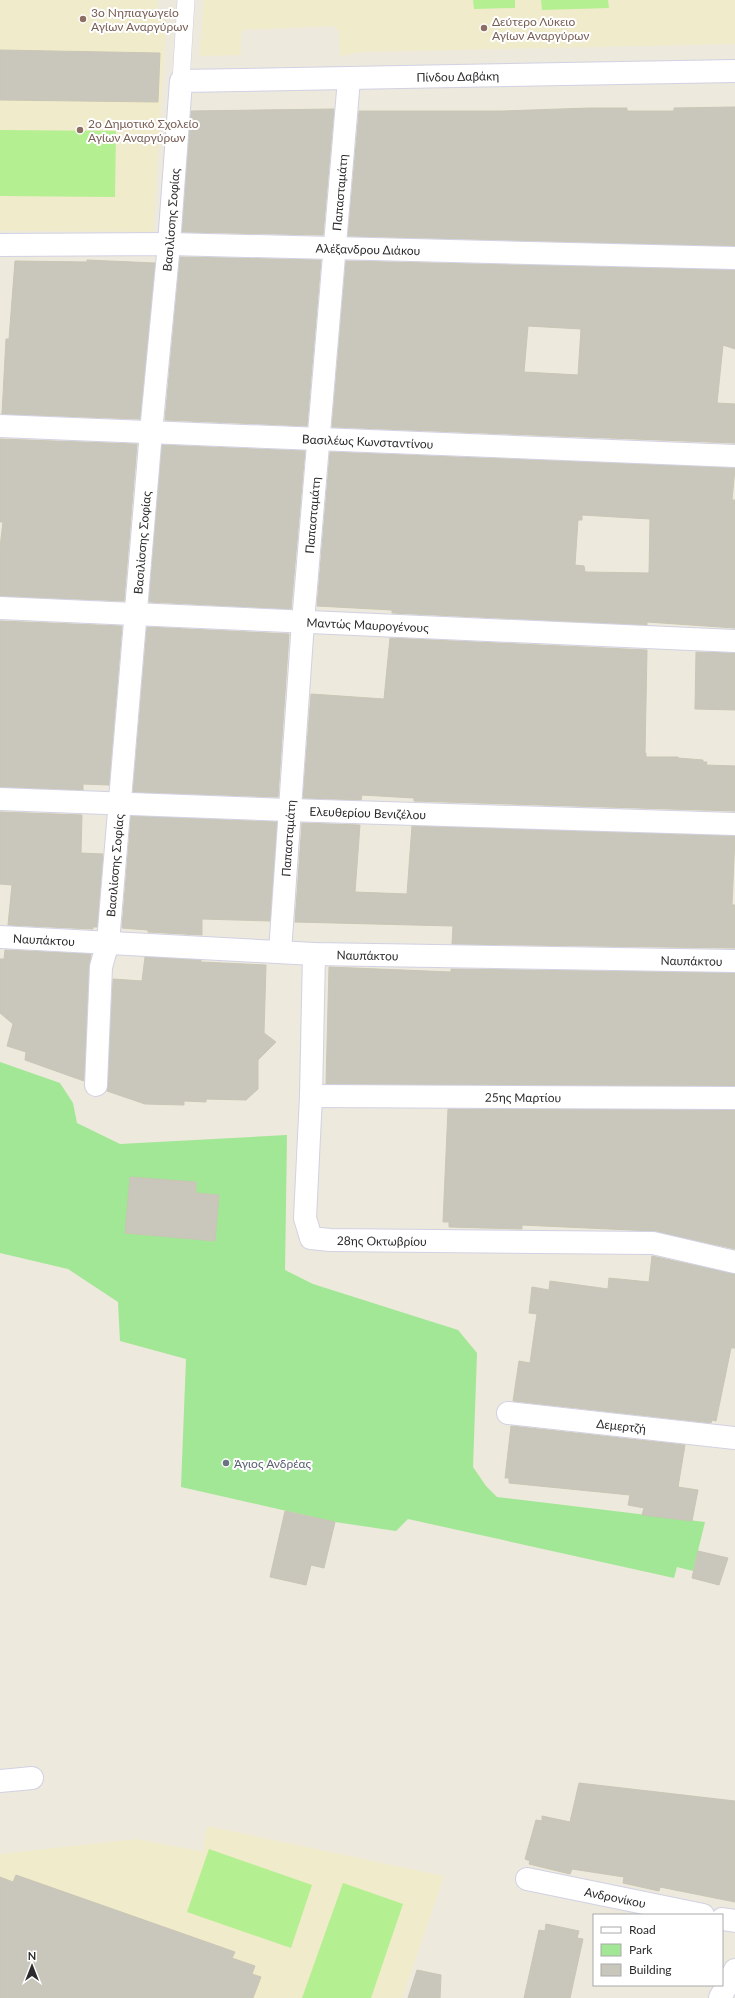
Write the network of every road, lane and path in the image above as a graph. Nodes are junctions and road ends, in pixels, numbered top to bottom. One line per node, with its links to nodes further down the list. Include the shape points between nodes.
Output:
1 (186, 0): 4 (lane, Βασιλίσσης Σοφίας)
2 (735, 71): 3 (street, Πίνδου Δαβάκη)
3 (349, 79): 4 (street, Πίνδου Δαβάκη); 7 (street, Παπασταμάτη)
4 (181, 81): 5 (street, Βασιλίσσης Σοφίας)
5 (169, 244): 6 (street, Αλέξανδρου Διάκου); 7 (street, Αλέξανδρου Διάκου); 10 (street, Βασιλίσσης Σοφίας)
6 (0, 245)
7 (336, 248): 8 (street, Αλέξανδρου Διάκου); 11 (street, Παπασταμάτη)
8 (735, 258)
9 (0, 426): 10 (street, Βασιλέως Κωνσταντίνου)
10 (151, 432): 11 (street, Βασιλέως Κωνσταντίνου); 14 (street, Βασιλίσσης Σοφίας)
11 (318, 439): 12 (street, Βασιλέως Κωνσταντίνου); 15 (street, Παπασταμάτη)
12 (735, 456)
13 (0, 608): 14 (street, Μαντώς Μαυρογένους)
14 (136, 615): 15 (street, Μαντώς Μαυρογένους); 18 (street, Βασιλίσσης Σοφίας)
15 (303, 622): 16 (street, Μαντώς Μαυρογένους); 19 (street, Παπασταμάτη)
16 (735, 641)
17 (0, 799): 18 (street, Ελευθερίου Βενιζέλου)
18 (120, 803): 19 (street, Ελευθερίου Βενιζέλου); 22 (street, Βασιλίσσης Σοφίας)
19 (288, 810): 20 (street, Ελευθερίου Βενιζέλου); 23 (street, Παπασταμάτη)
20 (735, 824)
21 (0, 937): 22 (street, Ναυπάκτου)
22 (108, 942): 23 (street, Ναυπάκτου); 26 (street, Βασιλίσσης Σοφίας, via 101,967)
23 (280, 952): 24 (street, Ναυπάκτου)
24 (314, 954): 25 (street, Ναυπάκτου); 27 (street, 28ης Οκτωβρίου)
25 (735, 961)
26 (96, 1085)
27 (311, 1096): 28 (street, 25ης Μαρτίου); 29 (street, 28ης Οκτωβρίου, via 305,1218 311,1238 653,1243)
28 (735, 1098)
29 (735, 1262)
30 (508, 1413): 31 (street, Δεμερτζή)
31 (735, 1438)
32 (32, 1778): 33 (street)
33 (0, 1782)
34 (527, 1879): 35 (street, Ανδρονίκου)
35 (698, 1914)
36 (723, 1919): 37 (street)
37 (735, 1922)
38 (735, 1970): 39 (street)
39 (720, 1998)

